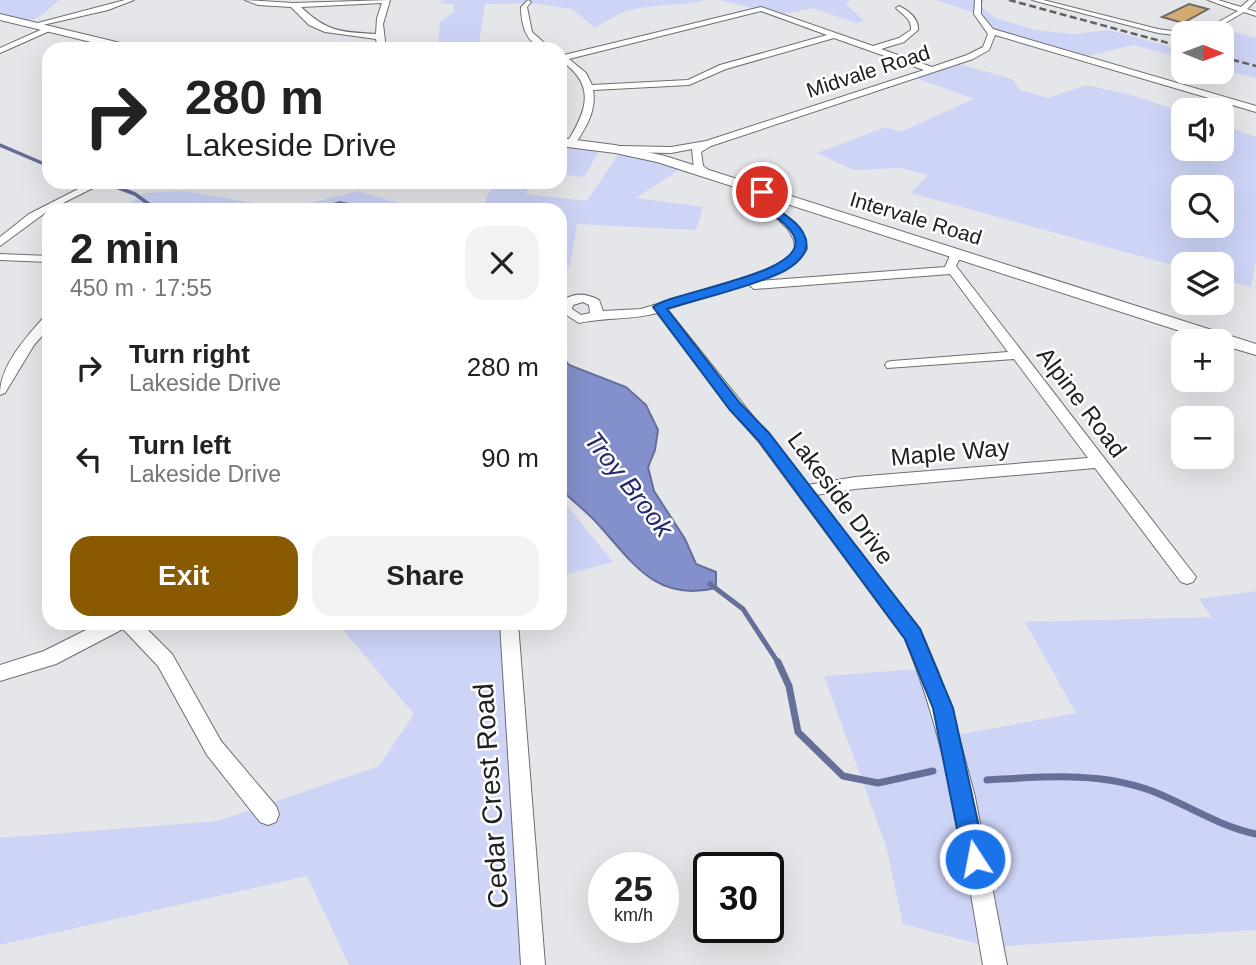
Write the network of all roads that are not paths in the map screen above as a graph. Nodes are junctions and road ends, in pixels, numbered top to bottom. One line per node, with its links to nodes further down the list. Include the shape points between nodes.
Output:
1 (131, 0): 15 (street)
2 (978, 0): 17 (street, via 976,13)
3 (1035, 0): 18 (street)
4 (1212, 0): 11 (street)
5 (251, 1): 9 (street)
6 (387, 1): 9 (street); 20 (street)
7 (528, 2): 23 (street, via 524,7 526,31)
8 (1253, 2): 11 (street)
9 (291, 5): 20 (street, via 326,29)
10 (900, 8): 24 (street, via 913,18 912,34)
11 (1242, 9): 12 (street); 14 (street)
12 (1256, 14)
13 (0, 17): 15 (street)
14 (1222, 21)
15 (34, 25): 16 (street)
16 (50, 29): 21 (street); 25 (street)
17 (991, 31): 28 (street, Midvale Road, via 990,43 982,52); 30 (street)
18 (1171, 33)
19 (835, 35): 24 (street); 26 (street, via 760,9); 29 (street, via 723,67 689,82)
20 (379, 37): 22 (street)
21 (104, 42)
22 (380, 42)
23 (536, 42)
24 (873, 49): 28 (street)
25 (0, 51)
26 (567, 56)
27 (567, 62): 29 (street, via 581,73)
28 (932, 70): 33 (street, Midvale Road)
29 (588, 88): 31 (street, via 589,114)
30 (1256, 109)
31 (567, 142)
32 (567, 143): 34 (street, Intervale Road)
33 (708, 144): 34 (street, Midvale Road, via 657,151); 35 (street, via 695,156 698,167)
34 (615, 149): 35 (street, Intervale Road)
35 (709, 175): 37 (street, Intervale Road)
36 (86, 189): 38 (street)
37 (762, 192): 41 (street, Intervale Road); 45 (street, via 767,207 800,236 801,249 783,267)
38 (59, 203)
39 (42, 211): 40 (street)
40 (0, 243)
41 (956, 253): 44 (street, via 950,266); 49 (street, Intervale Road)
42 (0, 257): 43 (street)
43 (42, 259)
44 (953, 270): 45 (street); 50 (street, Alpine Road)
45 (728, 287): 46 (street)
46 (659, 307): 47 (street, via 642,313); 54 (street, Lakeside Drive)
47 (597, 315)
48 (42, 328): 52 (street)
49 (1256, 350)
50 (1018, 355): 51 (street); 53 (street, Alpine Road)
51 (892, 365)
52 (0, 390)
53 (1100, 462): 54 (street, Maple Way); 55 (street, Alpine Road)
54 (805, 491): 62 (street, Lakeside Drive, via 913,635 930,670 950,735)
55 (1187, 577)
56 (103, 630): 59 (street, via 49,658)
57 (136, 630): 60 (street, via 165,660 214,748)
58 (509, 630): 61 (street, Cedar Crest Road)
59 (0, 673)
60 (268, 814)
61 (533, 965)
62 (995, 965)

